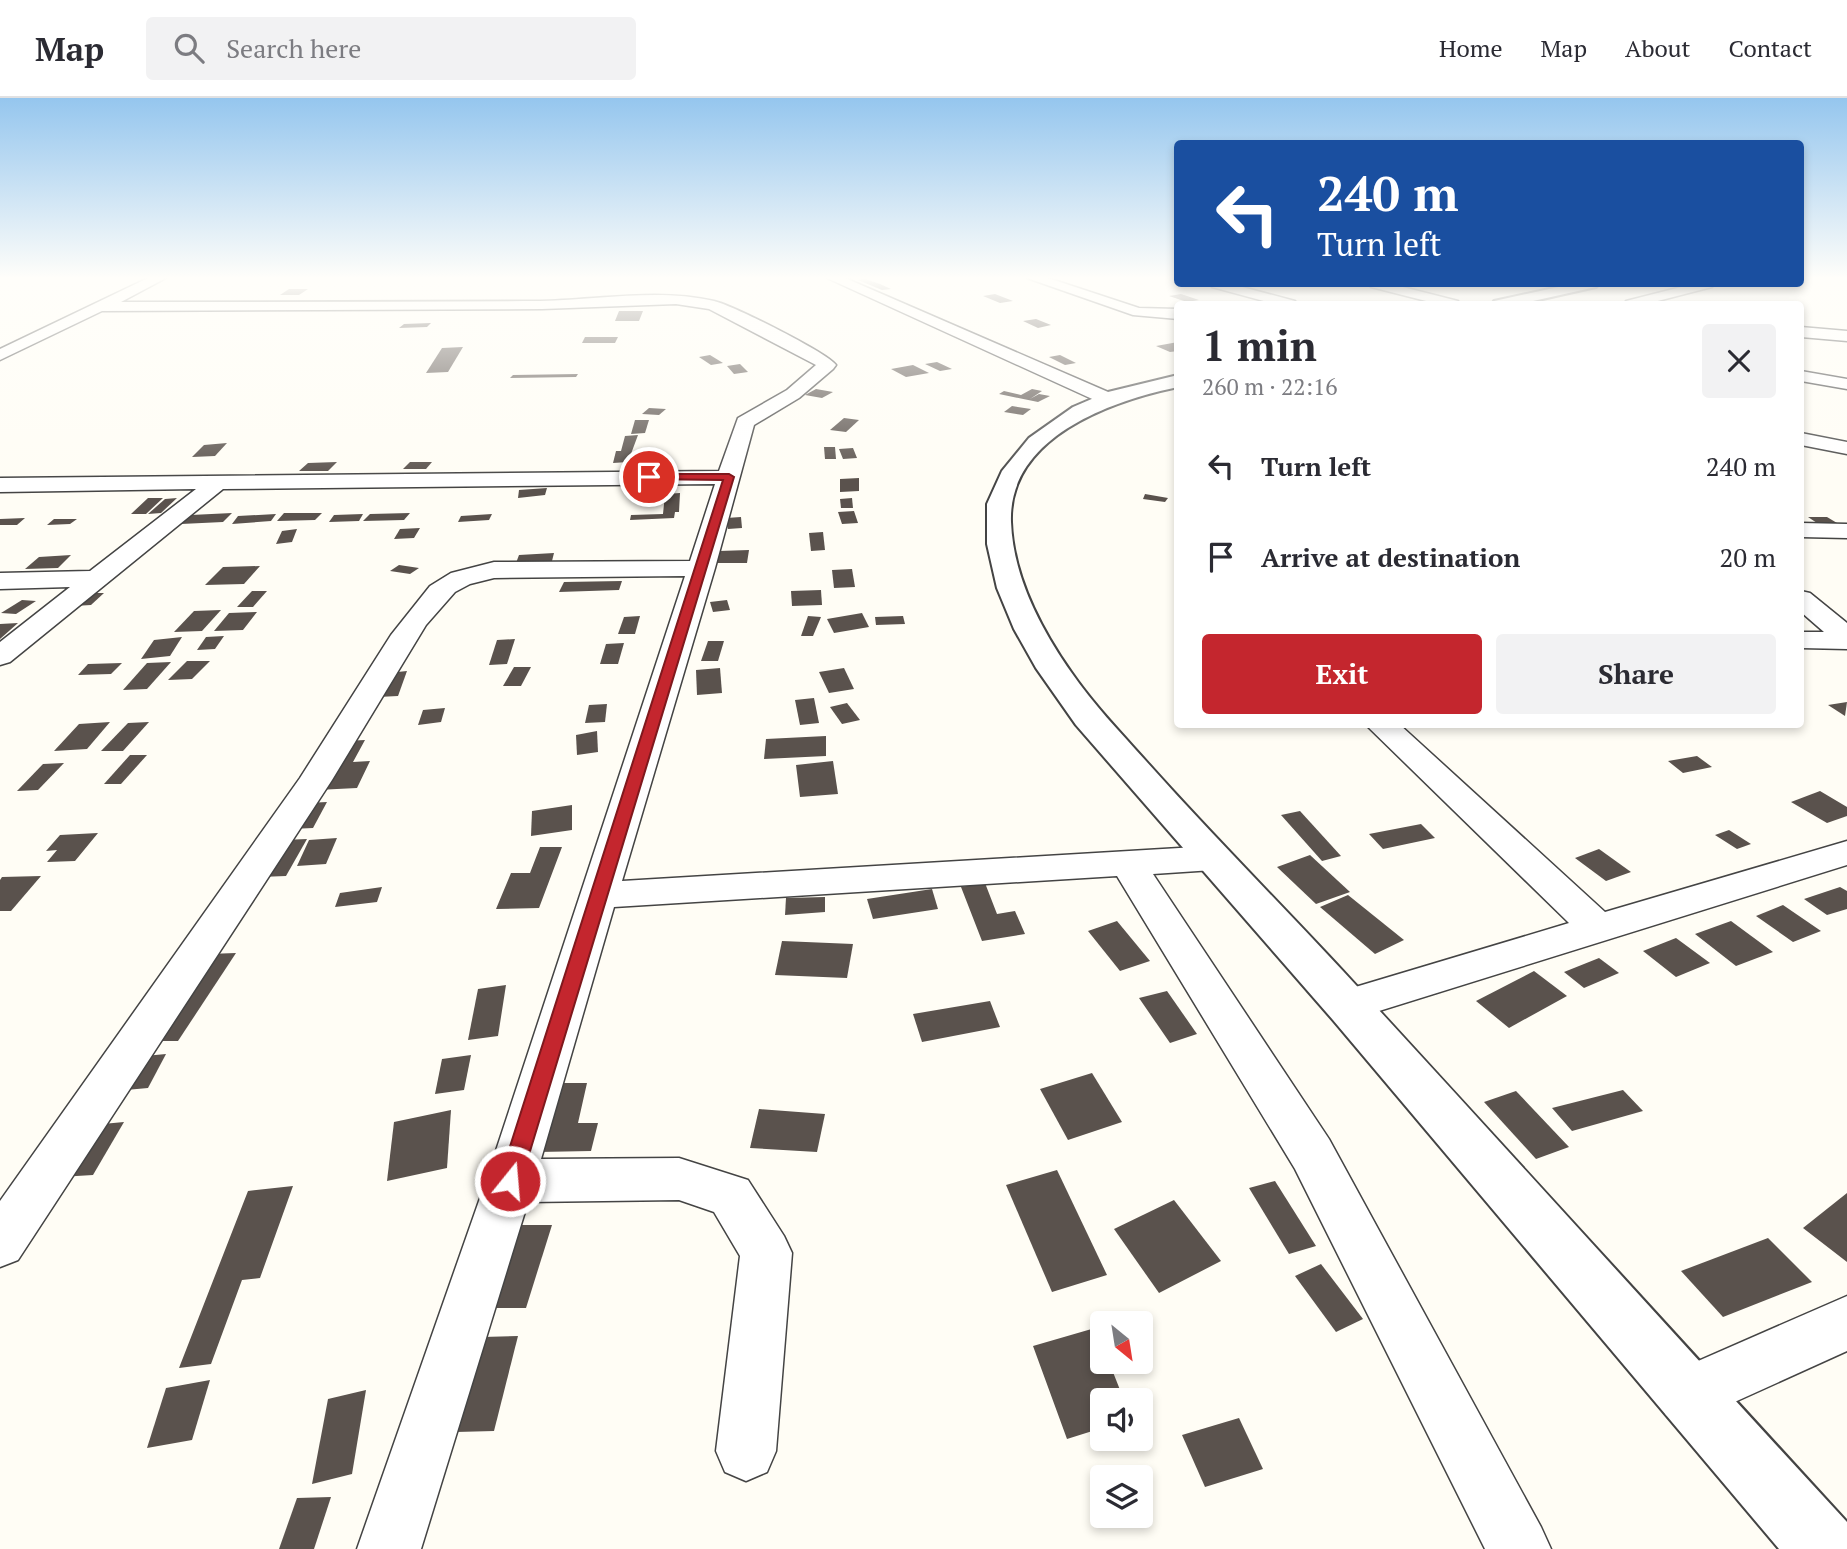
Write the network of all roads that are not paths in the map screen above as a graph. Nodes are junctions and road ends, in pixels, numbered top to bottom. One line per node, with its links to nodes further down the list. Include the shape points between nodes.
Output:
1 (19, 346): 4 (street)
2 (795, 346): 11 (street, via 827,365 793,394 746,422)
3 (987, 346): 8 (street)
4 (0, 355)
5 (1804, 377): 7 (street)
6 (1174, 381): 8 (street)
7 (1847, 384)
8 (1108, 399): 25 (street, via 1053,429 1015,467 998,516 1002,556 1013,598 1066,690)
9 (1804, 440): 10 (street)
10 (1847, 448)
11 (729, 477): 12 (street); 16 (street)
12 (220, 481): 13 (street); 17 (street)
13 (0, 485)
14 (1804, 530): 15 (street)
15 (1847, 531)
16 (702, 568): 27 (street); 31 (street, via 494,570 449,583 433,597 317,777)
17 (97, 579): 18 (street); 22 (street)
18 (0, 581)
19 (1804, 602): 20 (street)
20 (1847, 639): 21 (street)
21 (1804, 640)
22 (0, 656)
23 (1384, 728): 28 (street)
24 (1847, 853): 28 (street)
25 (1213, 858): 26 (street); 29 (street)
26 (1127, 863): 27 (street); 36 (street, via 1312,1154)
27 (597, 895): 30 (street)
28 (1598, 928): 29 (street)
29 (1347, 1005): 33 (street)
30 (510, 1181): 34 (street, via 679,1179 732,1196 766,1253); 35 (street)
31 (0, 1243)
32 (1847, 1323): 33 (street)
33 (1686, 1395): 37 (street)
34 (746, 1451)
35 (390, 1549)
36 (1520, 1549)
37 (1825, 1549)

